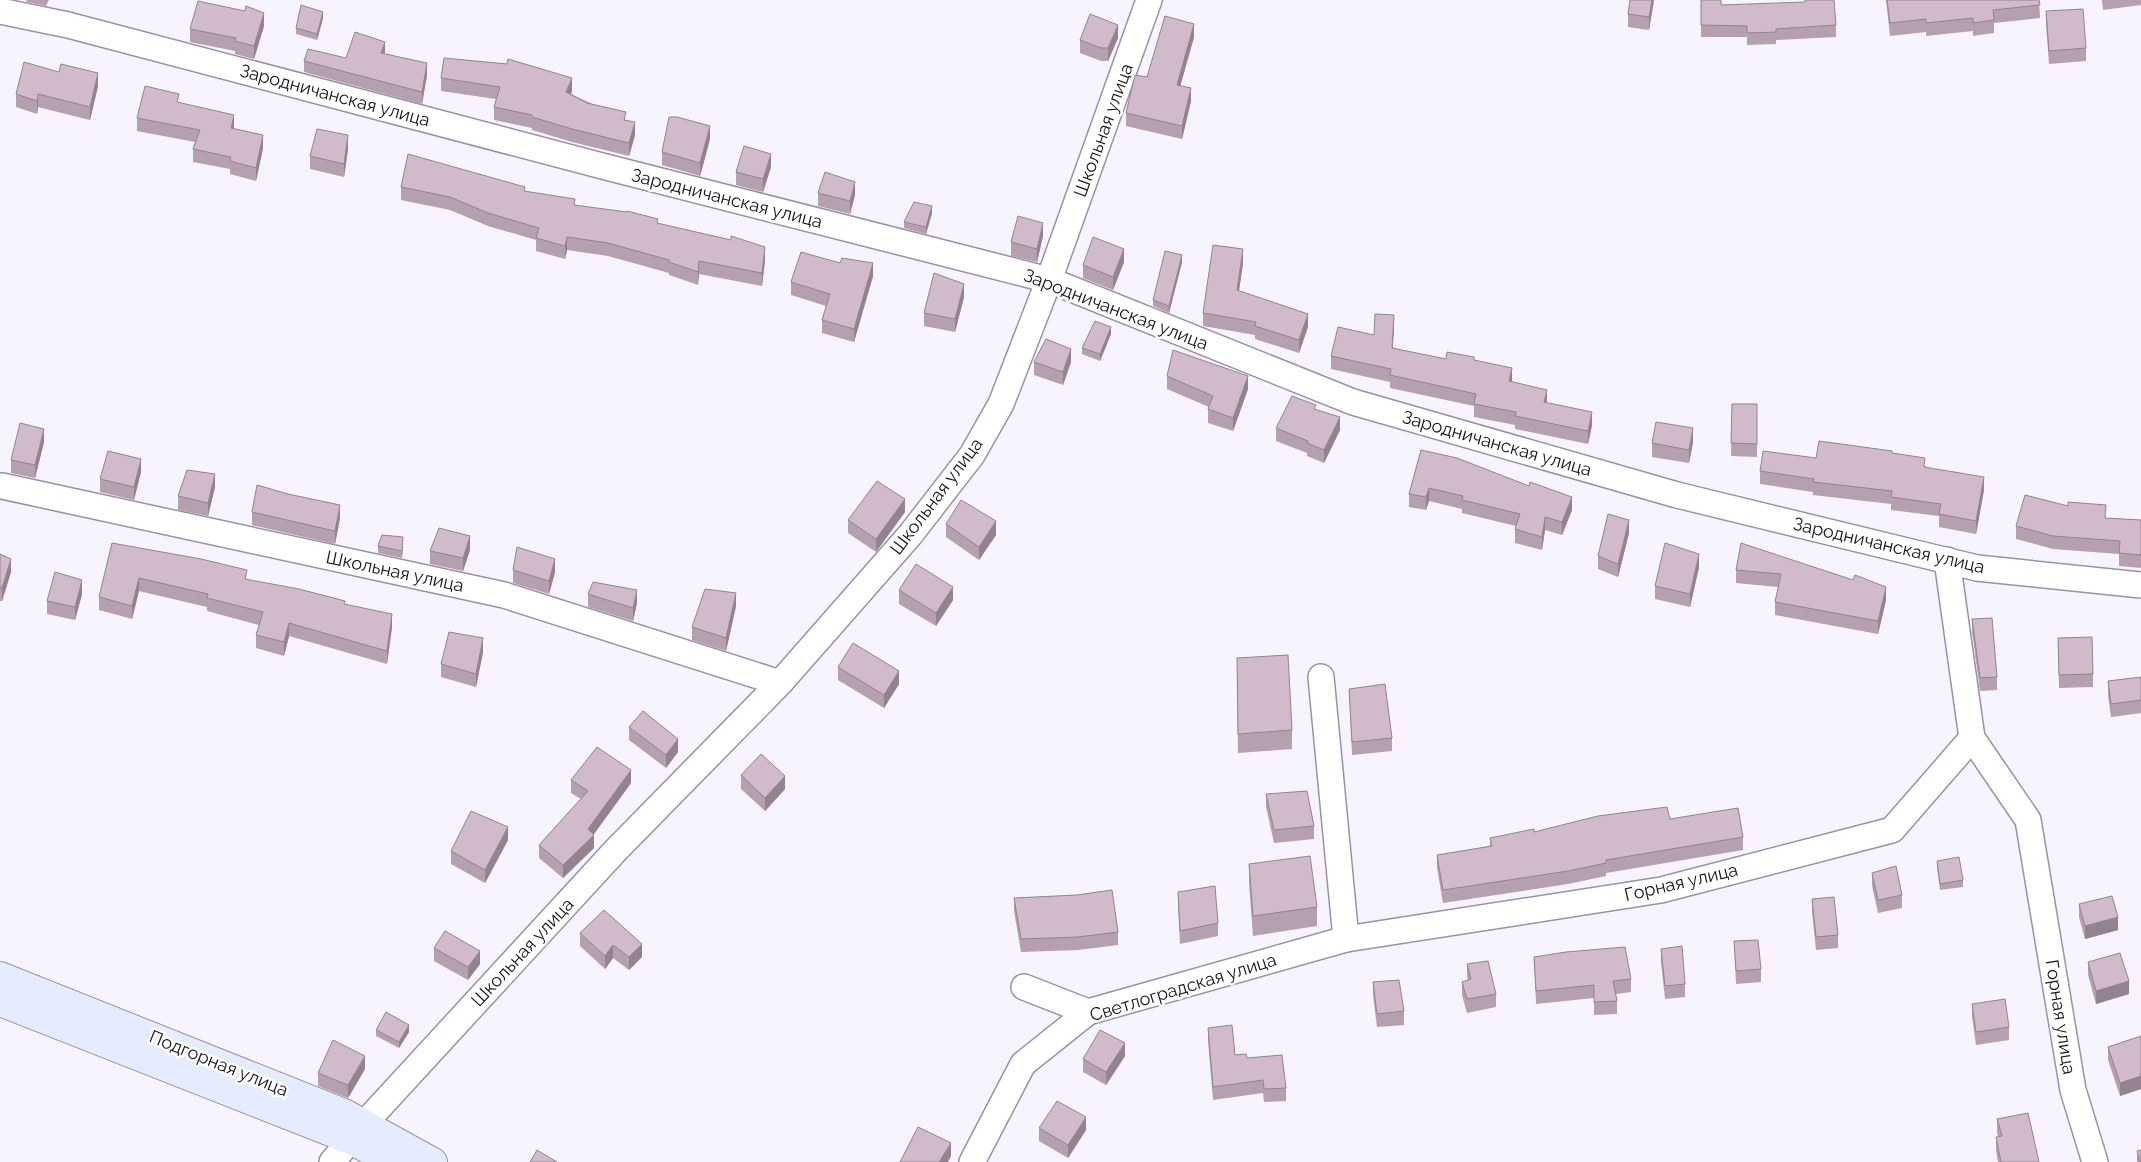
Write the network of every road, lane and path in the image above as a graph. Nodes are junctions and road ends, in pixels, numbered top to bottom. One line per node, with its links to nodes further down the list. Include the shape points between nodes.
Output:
1 (1149, 0): 3 (street, Школьная улица)
2 (0, 11): 3 (street, Зародничанская улица, via 68,25)
3 (1049, 280): 5 (street, Зародничанская улица, via 1353,402 1677,495); 8 (street, Школьная улица, via 1001,404 972,455 910,535)
4 (2, 486): 8 (street, Школьная улица, via 504,595)
5 (1947, 560): 6 (street, Зародничанская улица, via 1977,568); 9 (street, Горная улица)
6 (2141, 585)
7 (1321, 677): 10 (street)
8 (780, 683): 16 (street, Школьная улица, via 616,850)
9 (1972, 738): 10 (street, Горная улица, via 1892,830 1661,890); 21 (street, Горная улица, via 2028,820 2073,1090)
10 (1346, 939): 11 (street, Горная улица)
11 (1319, 947): 15 (street, Светлоградская улица)
12 (0, 976): 16 (street, Подгорная улица, via 344,1113)
13 (1024, 987): 15 (street)
14 (0, 1002): 16 (street, Подгорная улица)
15 (1088, 1012): 20 (street, Светлоградская улица, via 1023,1064)
16 (358, 1132): 17 (street, Школьная улица); 18 (street, Подгорная улица); 19 (street, Подгорная улица)
17 (332, 1162)
18 (391, 1162)
19 (433, 1162)
20 (972, 1162)
21 (2095, 1162)

